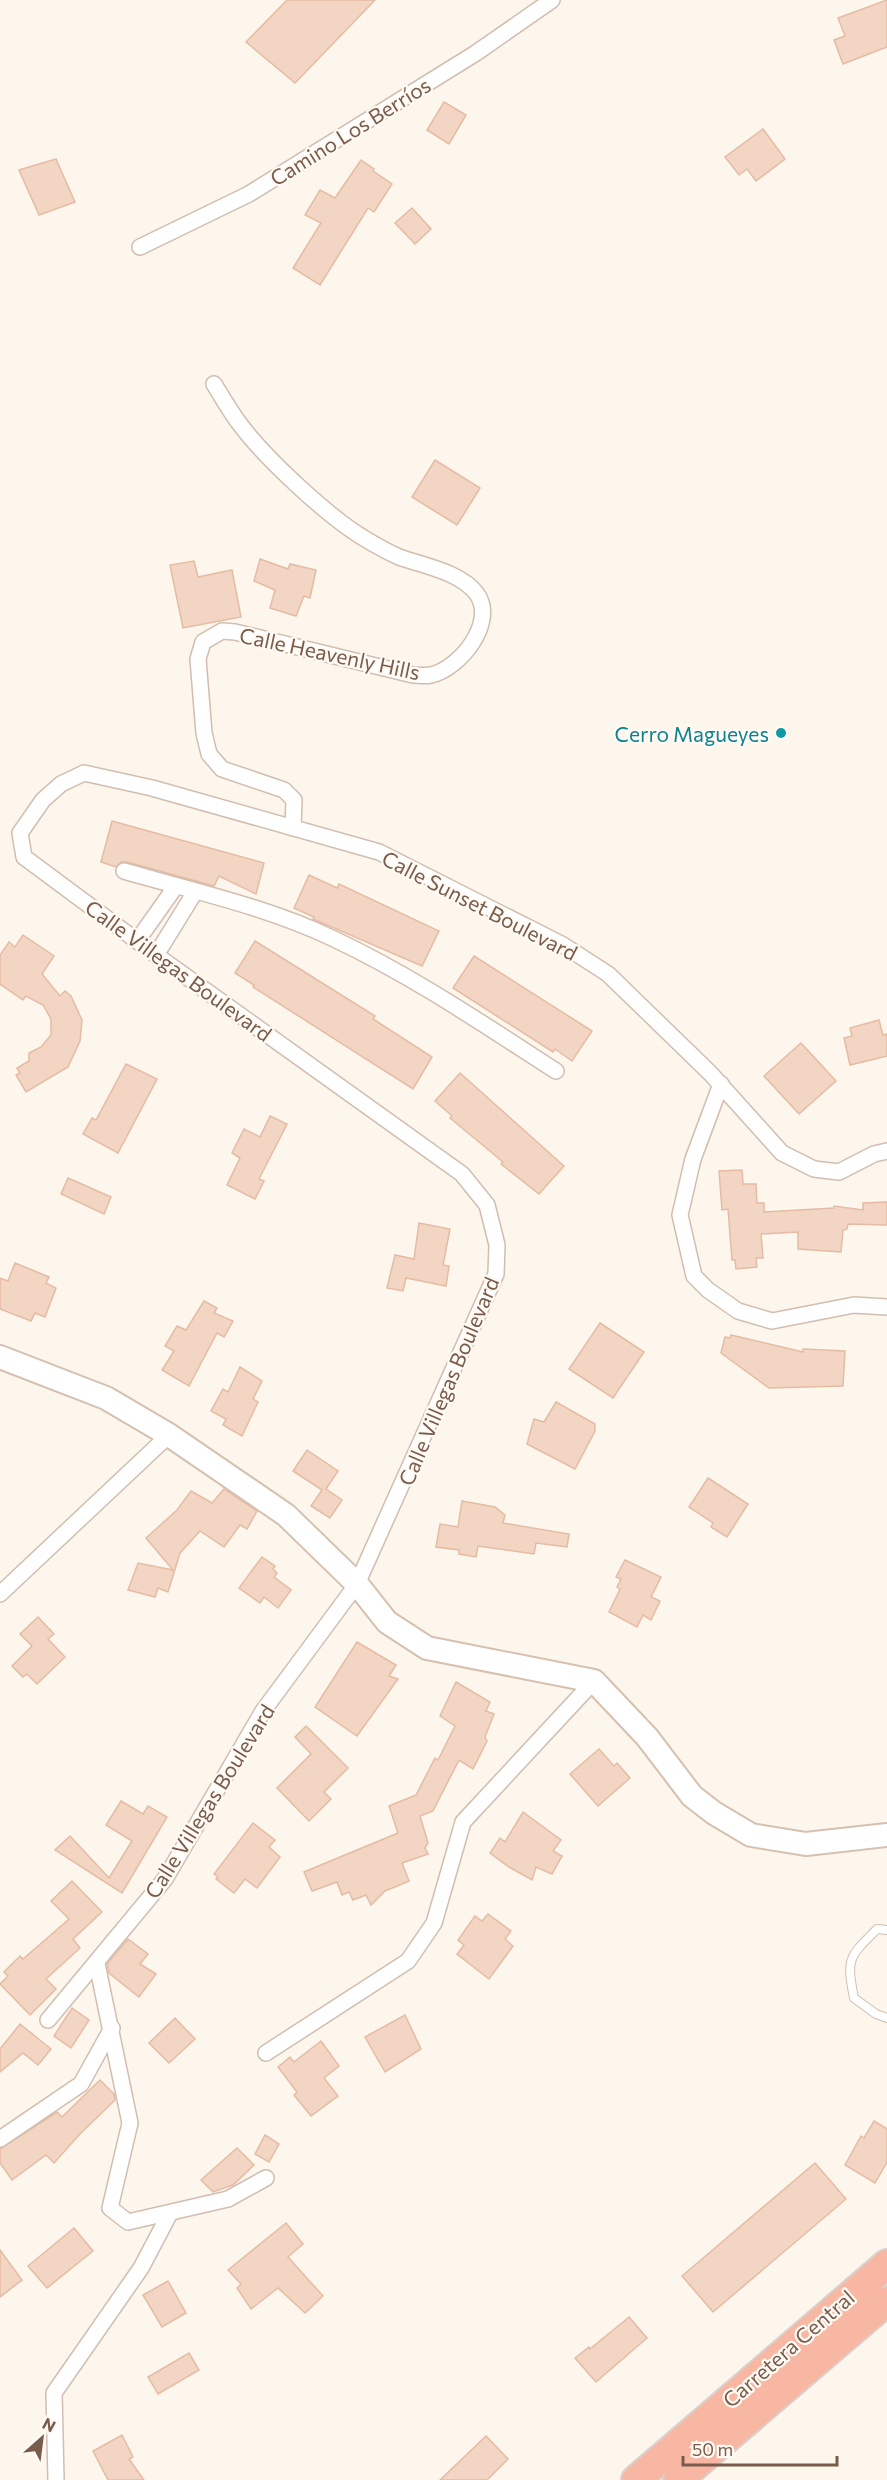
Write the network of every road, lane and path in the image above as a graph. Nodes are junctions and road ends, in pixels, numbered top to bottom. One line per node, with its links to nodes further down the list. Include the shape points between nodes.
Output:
1 (552, 0): 2 (street, Camino Los Berríos, via 476,53 249,194)
2 (140, 247)
3 (214, 384): 4 (street, Calle Heavenly Hills, via 240,424 282,469 339,520 397,555 466,583 478,595 481,606 481,625 467,651 459,660 431,675 413,675 235,632 222,631 203,642 198,659 209,754 222,769 284,790 294,800)
4 (292, 828): 5 (street, Calle Sunset Boulevard, via 84,773 61,784 43,800); 12 (street, Calle Sunset Boulevard, via 379,852 563,945 608,974)
5 (20, 833): 9 (street, Calle Villegas Boulevard, via 24,856)
6 (124, 871): 7 (street)
7 (176, 886): 8 (street); 9 (street)
8 (195, 892): 10 (street); 11 (street, via 331,938 437,994)
9 (137, 941): 10 (street, Calle Villegas Boulevard)
10 (156, 955): 17 (street, Calle Villegas Boulevard, via 462,1174 487,1205 496,1245 496,1274)
11 (556, 1071)
12 (721, 1084): 13 (street, Calle Sunset Boulevard, via 782,1153 814,1169 839,1172); 14 (street, via 693,1159 680,1215 694,1276 738,1311 771,1321 854,1305)
13 (887, 1151)
14 (887, 1307)
15 (0, 1357): 16 (street, via 106,1398)
16 (169, 1435): 17 (street, via 285,1515); 18 (street)
17 (357, 1584): 19 (street, via 387,1622 428,1648); 22 (street, Calle Villegas Boulevard, via 263,1711 165,1879)
18 (0, 1594)
19 (594, 1681): 20 (street, via 647,1737 692,1796 752,1835 806,1844); 26 (street, via 463,1822 434,1923 408,1961)
20 (887, 1835)
21 (887, 1930): 23 (lane, via 877,1929 856,1950 848,1970 854,1998)
22 (97, 1964): 24 (street, Calle Villegas Boulevard); 25 (street)
23 (887, 2018)
24 (48, 2020)
25 (112, 2028): 27 (street, via 81,2084); 29 (street, via 130,2123 110,2208 128,2222)
26 (266, 2053)
27 (0, 2139)
28 (266, 2178): 29 (street, via 228,2199)
29 (170, 2213): 32 (street, via 141,2268 54,2393)
30 (887, 2264): 33 (highway, Carretera Central)
31 (887, 2301): 34 (highway, Carretera Central)
32 (56, 2480)
33 (636, 2480)
34 (678, 2480)

